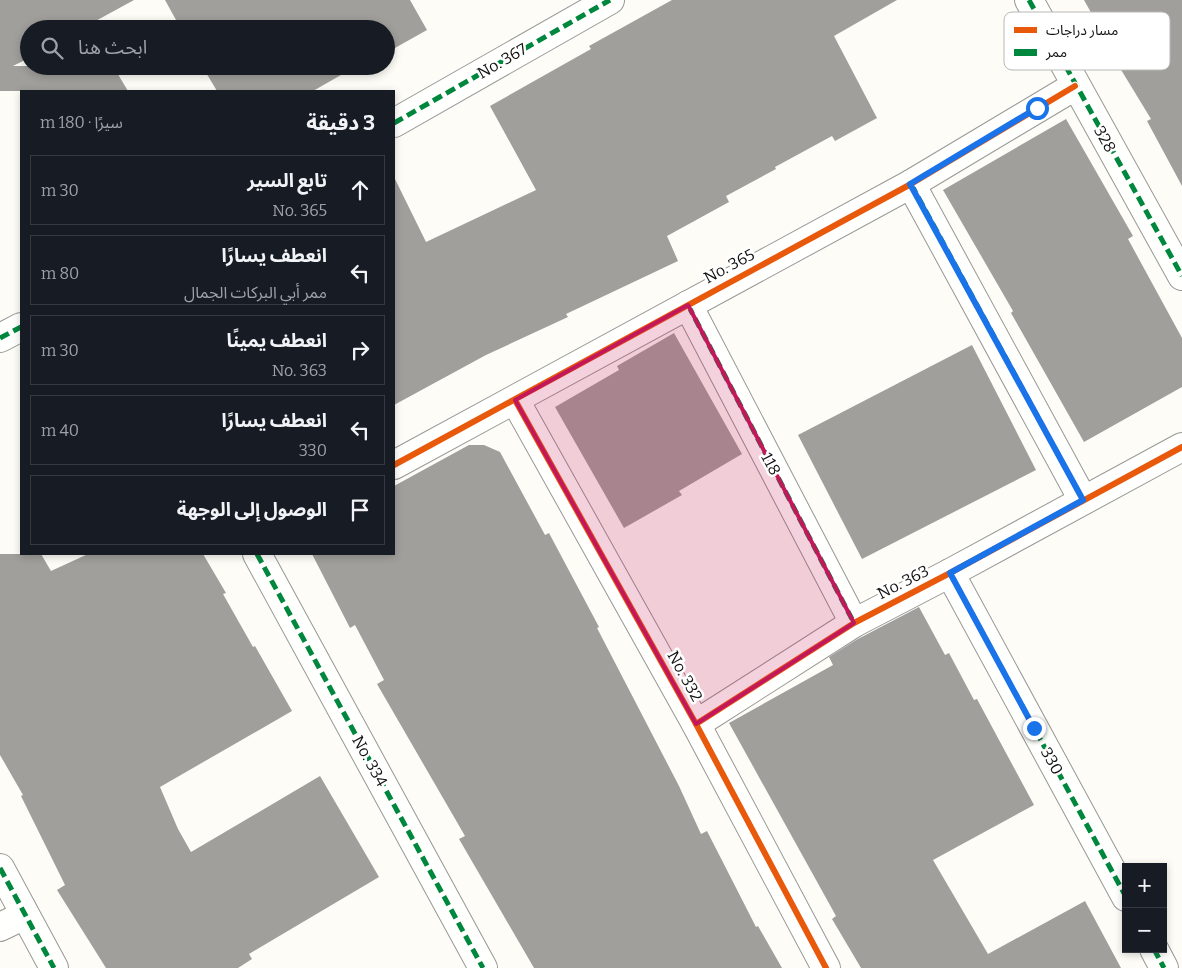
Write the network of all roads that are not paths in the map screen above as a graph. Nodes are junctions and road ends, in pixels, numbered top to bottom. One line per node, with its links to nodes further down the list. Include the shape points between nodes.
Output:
1 (610, 0): 6 (street, No. 367)
2 (1029, 0): 3 (street, 328)
3 (1035, 12)
4 (1066, 70): 5 (street, 328)
5 (1075, 86): 7 (street, No. 365); 8 (street, 328)
6 (395, 121)
7 (910, 184): 9 (street, No. 365); 15 (street)
8 (1182, 276)
9 (688, 305): 12 (street, No. 365); 18 (street, 118)
10 (20, 328): 11 (street)
11 (0, 338)
12 (515, 400): 14 (street, No. 365); 19 (street, No. 332)
13 (1182, 447): 15 (street, No. 363)
14 (395, 464)
15 (1083, 500): 17 (street, No. 363)
16 (258, 555): 26 (street, No. 334)
17 (950, 573): 18 (street, No. 363); 21 (street, 330)
18 (854, 623): 19 (street, No. 363)
19 (696, 724): 27 (street, No. 332)
20 (0, 868): 22 (street)
21 (1122, 890)
22 (25, 914): 23 (street); 25 (street)
23 (0, 927)
24 (1156, 953): 28 (street)
25 (54, 968)
26 (483, 968)
27 (826, 968)
28 (1164, 968)

